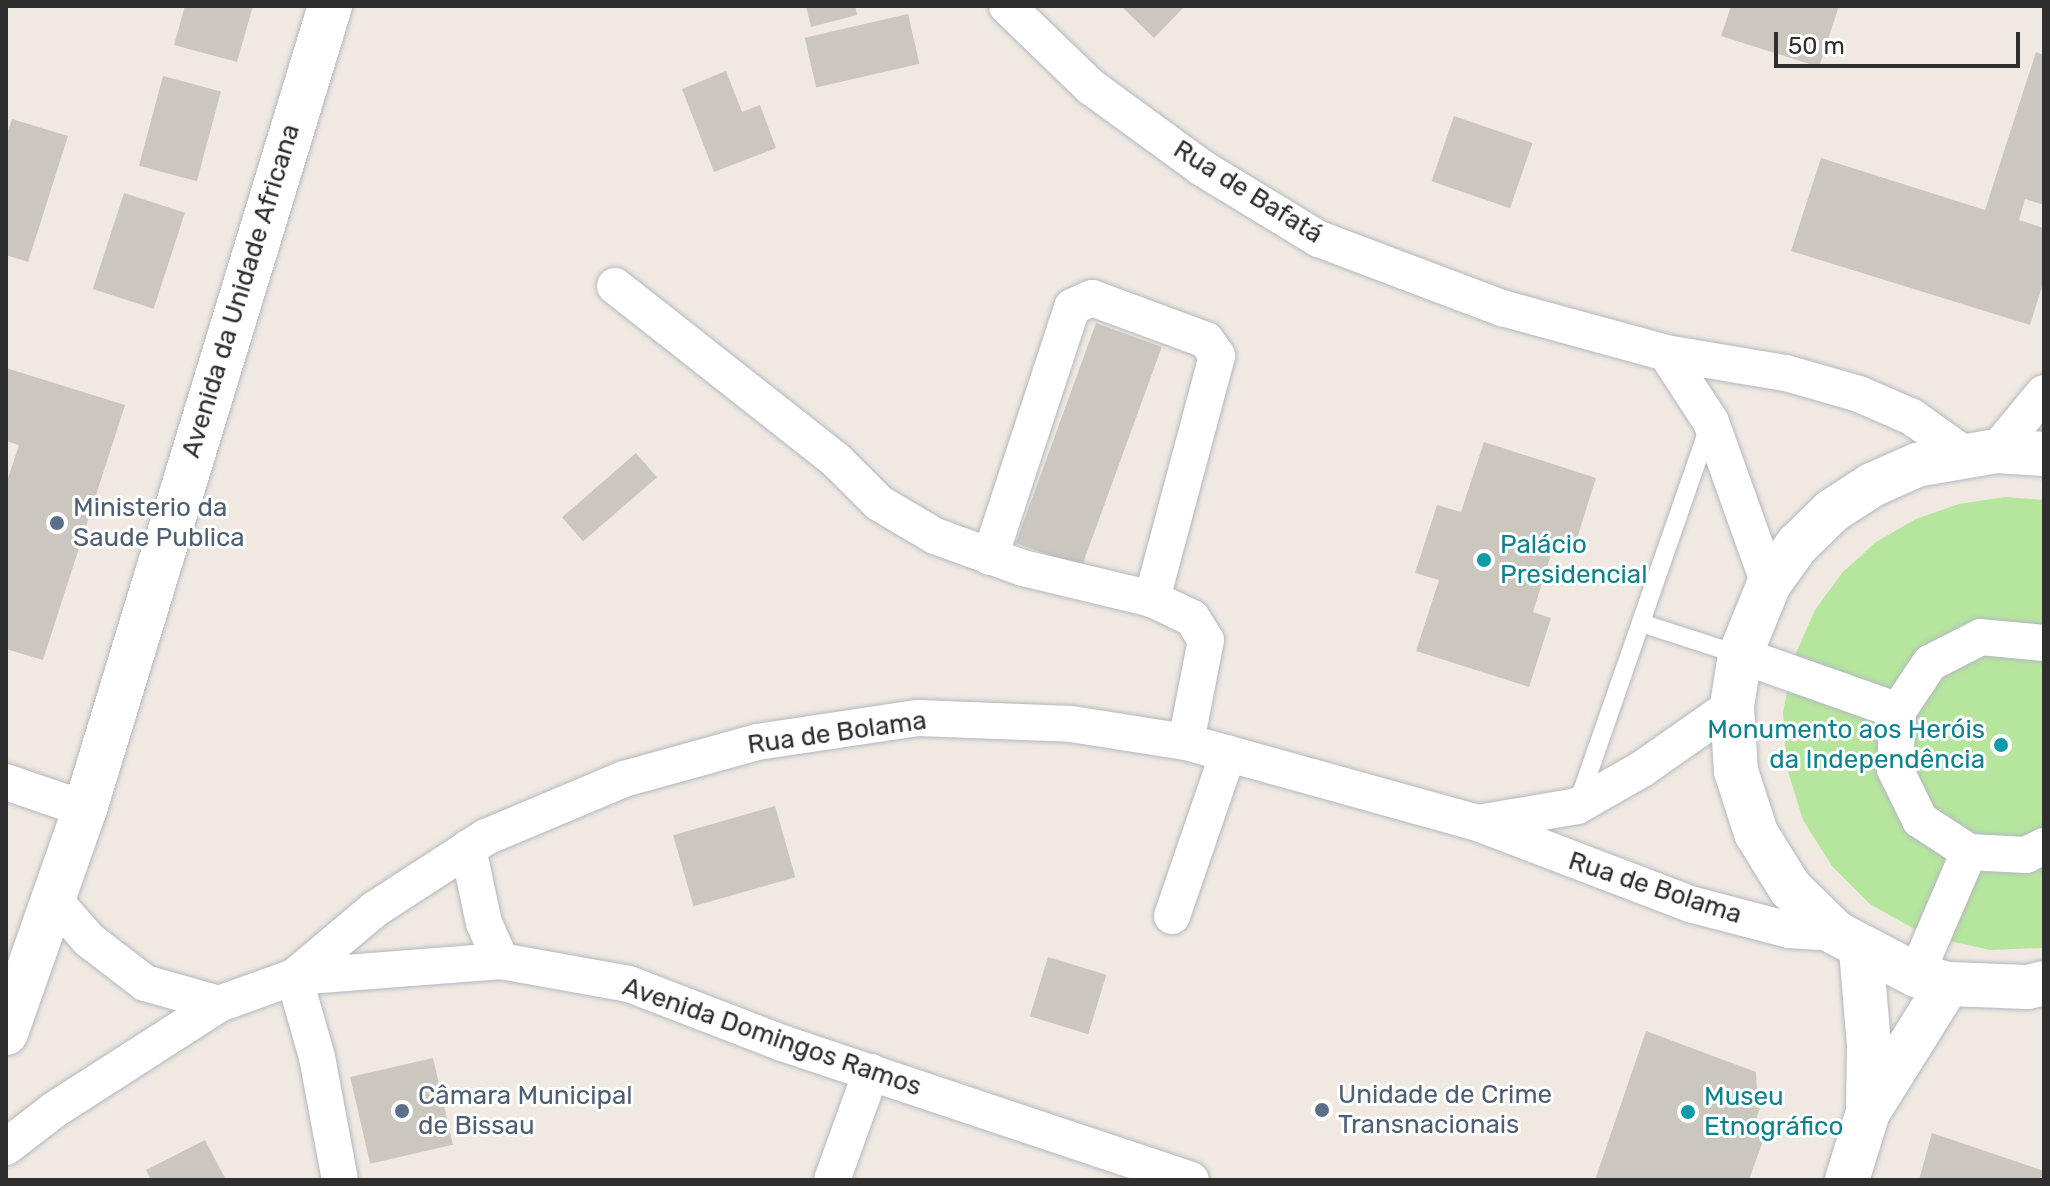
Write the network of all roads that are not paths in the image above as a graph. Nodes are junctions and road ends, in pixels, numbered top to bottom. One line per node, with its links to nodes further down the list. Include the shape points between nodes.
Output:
1 (330, 6): 21 (main road, Avenida da Unidade Africana)
2 (1007, 6): 4 (street, Rua de Bafatá, via 1091,87 1202,168 1319,239 1502,308)
3 (615, 286): 9 (street, via 835,459 879,503 935,536)
4 (1666, 353): 6 (street); 7 (street, Rua de Bafatá, via 1786,373 1859,394)
5 (2044, 393): 7 (street)
6 (1711, 422): 10 (street); 12 (lane)
7 (1980, 452): 8 (main road); 10 (main road, via 1917,465 1832,511 1797,545)
8 (2044, 454)
9 (990, 557): 11 (street); 11 (street, via 1072,307 1092,298 1206,340 1217,356)
10 (1769, 584): 14 (main road)
11 (1152, 599): 17 (street, via 1192,618 1206,640)
12 (1641, 623): 14 (lane); 20 (lane)
13 (2042, 636): 16 (street, via 1981,637 1930,663)
14 (1740, 655): 15 (main road); 16 (street)
15 (1732, 706): 20 (street, Rua de Bolama, via 1642,769); 28 (main road, via 1736,771 1756,833 1790,888)
16 (1898, 711): 25 (street, via 1895,769 1920,820)
17 (1186, 742): 18 (street, Rua de Bolama); 24 (street, Rua de Bolama, via 1071,724 918,718 757,742 624,779)
18 (1228, 753): 22 (street, Rua de Bolama); 27 (street)
19 (6, 782): 21 (street)
20 (1577, 806): 22 (street, Rua de Bolama)
21 (85, 809): 26 (main road, Avenida da Unidade Africana)
22 (1478, 823): 28 (street, Rua de Bolama, via 1690,904)
23 (2044, 846): 25 (street, via 2026,855)
24 (468, 848): 29 (street, via 484,923); 30 (street, Rua de Bolama, via 375,909)
25 (1969, 852): 31 (street)
26 (54, 900): 33 (street, via 89,940 145,983); 34 (main road, Avenida da Unidade Africana)
27 (1172, 916)
28 (1849, 942): 31 (main road); 36 (main road, via 1869,1045)
29 (501, 961): 30 (street, Avenida Domingos Ramos); 35 (street, Avenida Domingos Ramos, via 629,984)
30 (294, 977): 33 (street, Avenida Domingos Ramos); 39 (street, via 317,1057)
31 (1932, 979): 32 (main road, via 2028,987); 36 (main road)
32 (2044, 983)
33 (219, 1004): 37 (street, Avenida Domingos Ramos)
34 (6, 1033)
35 (871, 1072): 38 (street, Avenida Domingos Ramos); 40 (street)
36 (1868, 1112): 41 (main road)
37 (6, 1147)
38 (1180, 1178)
39 (340, 1180)
40 (832, 1180)
41 (1847, 1180)

